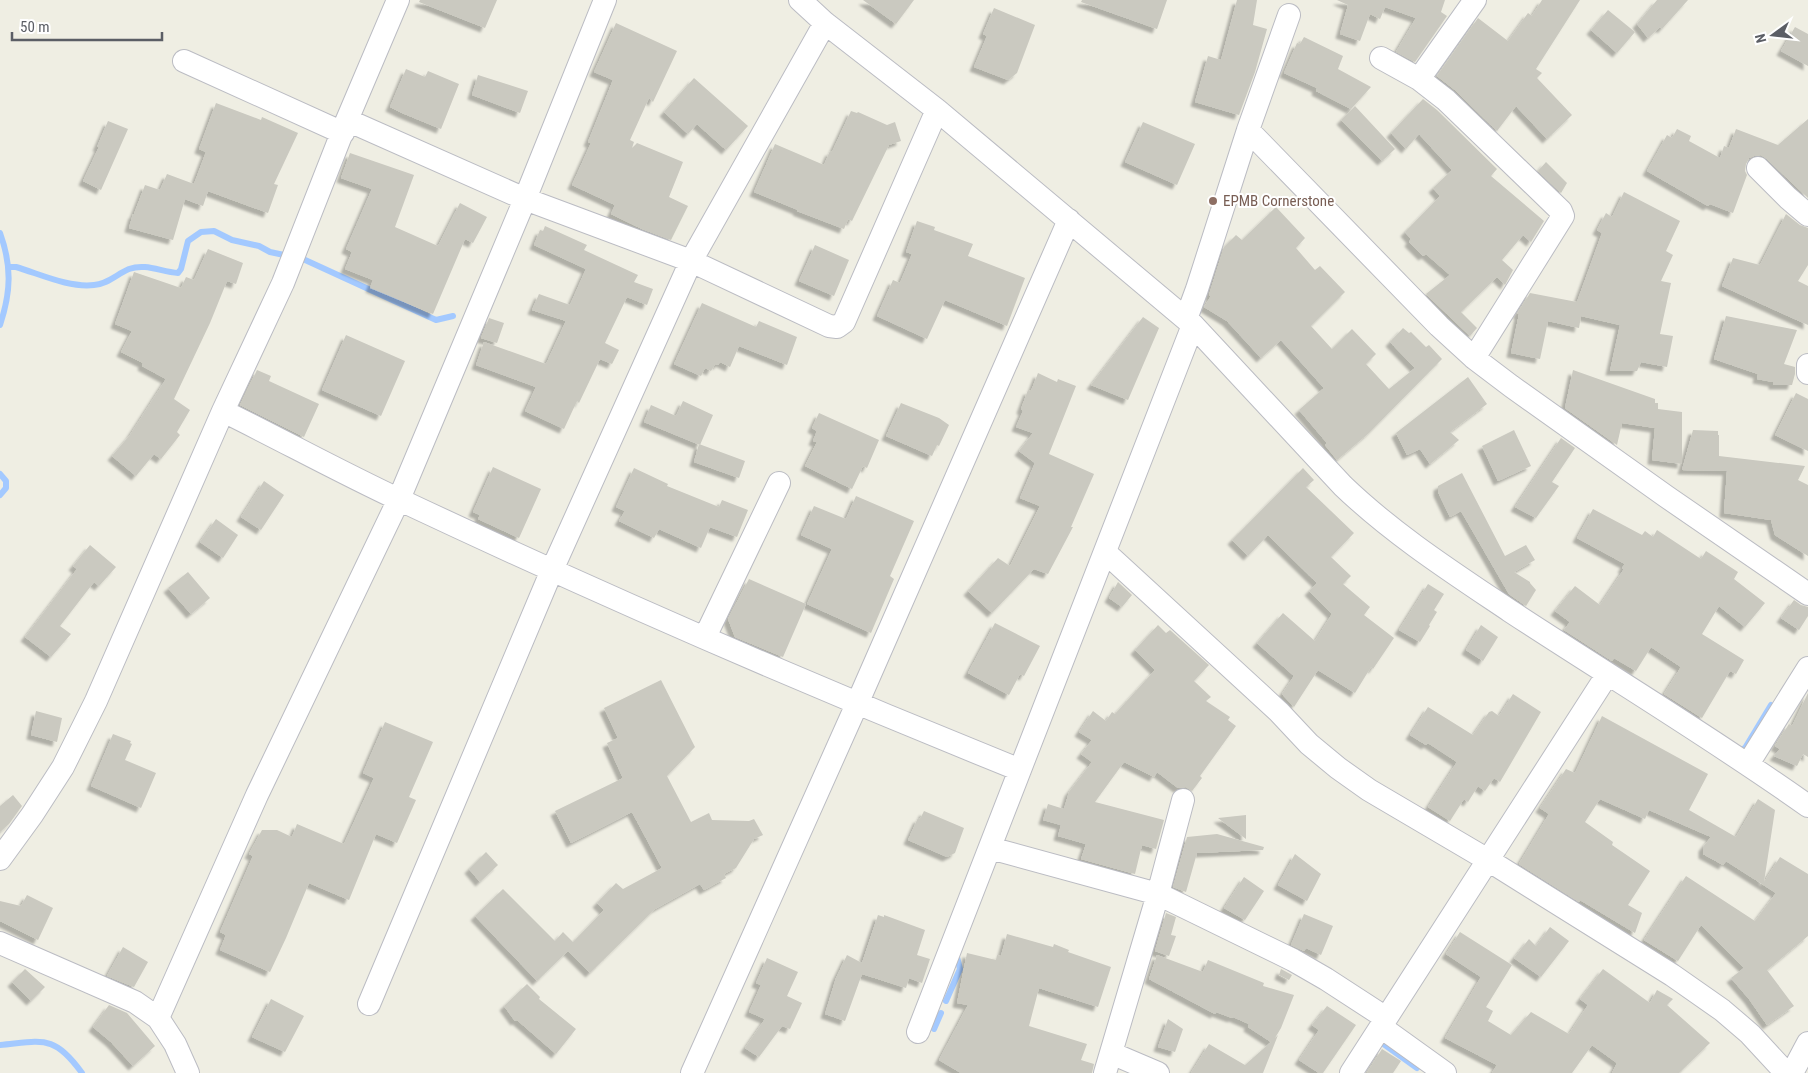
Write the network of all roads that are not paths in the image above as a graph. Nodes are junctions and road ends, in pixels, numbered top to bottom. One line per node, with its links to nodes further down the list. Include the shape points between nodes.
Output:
1 (398, 0): 11 (street)
2 (605, 0): 14 (street)
3 (800, 0): 6 (street)
4 (1475, 0): 9 (street)
5 (1289, 15): 12 (street)
6 (826, 23): 10 (street); 17 (street)
7 (1381, 58): 9 (street)
8 (184, 61): 11 (street)
9 (1419, 79): 19 (street, via 1466,118 1563,216)
10 (937, 110): 16 (street); 17 (street, via 844,322 838,327)
11 (345, 126): 14 (street); 22 (street, via 283,283)
12 (1248, 130): 18 (street, via 1197,289); 19 (street)
13 (1758, 168): 15 (street)
14 (525, 199): 17 (street); 24 (street)
15 (1808, 215)
16 (1068, 220): 18 (street); 31 (street)
17 (691, 261): 26 (street)
18 (1190, 322): 25 (street); 30 (street, via 1367,510 1441,565)
19 (1474, 358): 27 (street, via 1604,453)
20 (1808, 365): 21 (street)
21 (1808, 373)
22 (223, 411): 24 (street); 37 (street, via 92,710 63,767)
23 (779, 483): 28 (street)
24 (399, 499): 26 (street); 42 (street, via 257,795)
25 (1105, 552): 33 (street); 38 (street, via 1338,768 1369,790)
26 (552, 570): 28 (street); 41 (street)
27 (1808, 594)
28 (705, 637): 31 (street)
29 (1808, 668): 32 (street)
30 (1607, 675): 32 (street); 38 (street)
31 (857, 704): 33 (street); 48 (street)
32 (1748, 764): 35 (street)
33 (1020, 770): 36 (street)
34 (1183, 800): 39 (street)
35 (1808, 806)
36 (990, 848): 39 (street); 44 (street)
37 (0, 859)
38 (1488, 860): 43 (street); 52 (street, via 1722,1010 1750,1034)
39 (1158, 894): 43 (street, via 1326,978); 46 (street)
40 (0, 944): 42 (street, via 135,1002)
41 (369, 1004)
42 (158, 1018): 47 (street)
43 (1383, 1022): 50 (street); 51 (street)
44 (918, 1032)
45 (1808, 1043): 53 (street)
46 (1108, 1063): 49 (street)
47 (188, 1073)
48 (692, 1073)
49 (1158, 1073)
50 (1351, 1073)
51 (1445, 1073)
52 (1786, 1073)
53 (1792, 1073)

